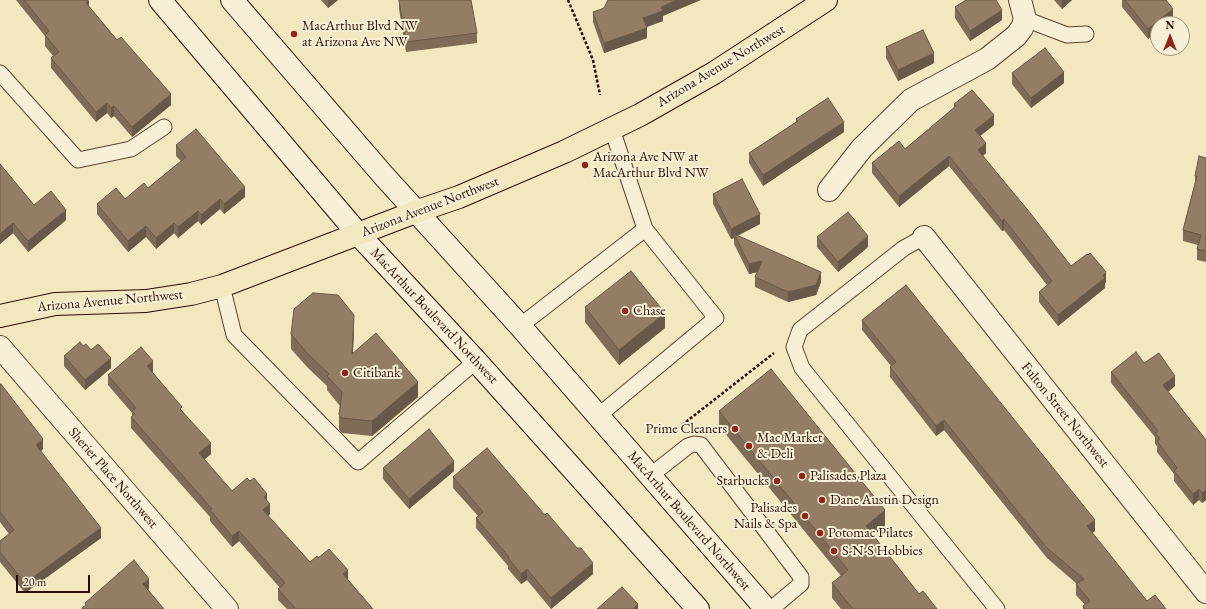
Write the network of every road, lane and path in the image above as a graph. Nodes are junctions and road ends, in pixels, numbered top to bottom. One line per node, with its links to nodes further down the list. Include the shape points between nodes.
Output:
1 (160, 0): 14 (main road, MacArthur Boulevard Northwest)
2 (232, 0): 12 (main road, MacArthur Boulevard Northwest, via 384,176)
3 (568, 0): 8 (path, via 593,60)
4 (826, 0): 10 (main road, Arizona Avenue Northwest, via 714,73)
5 (1022, 10): 6 (lane, via 1067,36); 11 (main road, via 1022,28 1016,36 972,68 920,94 902,107 862,148)
6 (1086, 34)
7 (0, 73): 9 (lane, via 78,160 131,149)
8 (600, 95)
9 (164, 127)
10 (612, 129): 12 (main road, Arizona Avenue Northwest, via 474,191); 13 (lane)
11 (829, 190)
12 (418, 211): 14 (main road, Arizona Avenue Northwest); 18 (main road, MacArthur Boulevard Northwest)
13 (645, 229): 18 (lane); 22 (lane, via 716,318)
14 (360, 235): 16 (main road, Arizona Avenue Northwest); 21 (main road, MacArthur Boulevard Northwest)
15 (924, 237): 20 (lane, via 904,248 800,330); 25 (main road, Fulton Street Northwest)
16 (222, 286): 17 (main road, Arizona Avenue Northwest, via 146,301 55,304); 21 (lane, via 234,335 358,462)
17 (0, 316)
18 (520, 326): 22 (main road, MacArthur Boulevard Northwest)
19 (0, 347): 26 (main road, Sherier Place Northwest)
20 (794, 347): 23 (path, via 775,352); 30 (lane, via 802,368)
21 (476, 361): 27 (main road, MacArthur Boulevard Northwest)
22 (598, 416): 24 (main road, MacArthur Boulevard Northwest)
23 (680, 427)
24 (650, 476): 28 (main road, MacArthur Boulevard Northwest); 29 (lane, via 688,446 700,445 801,578 801,584)
25 (1206, 592)
26 (227, 609)
27 (698, 609)
28 (766, 609)
29 (770, 609)
30 (997, 609)

